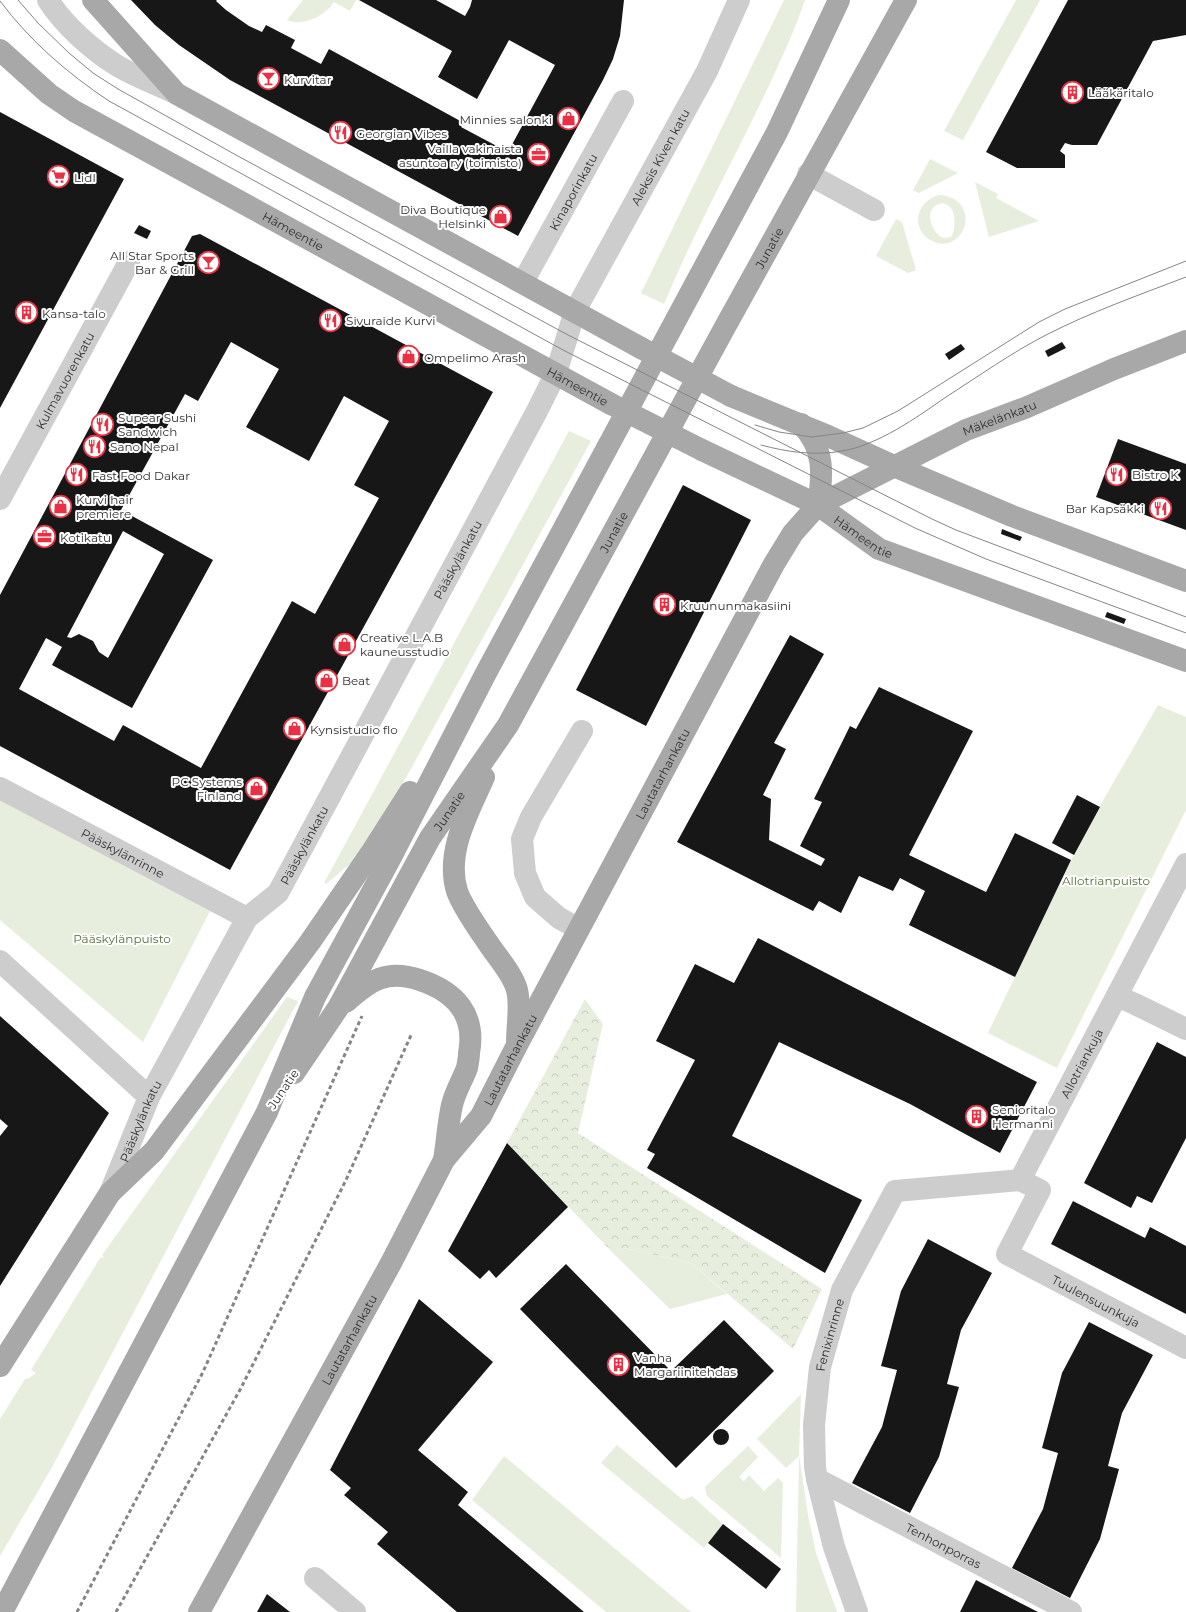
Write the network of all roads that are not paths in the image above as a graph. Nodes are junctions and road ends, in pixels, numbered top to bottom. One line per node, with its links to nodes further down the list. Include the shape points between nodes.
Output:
1 (48, 0): 7 (street, via 70,27 116,65)
2 (93, 0): 7 (main road)
3 (739, 0): 13 (street, Aleksis Kiven katu, via 707,71)
4 (839, 0): 22 (main road, Junatie, via 777,132)
5 (906, 0): 9 (main road, Junatie)
6 (0, 50): 15 (main road, Hämeentie, via 49,94 74,111)
7 (177, 94): 12 (main road)
8 (623, 101): 12 (street, Kinaporinkatu)
9 (808, 174): 10 (street); 23 (main road, Junatie)
10 (874, 210)
11 (129, 262): 18 (street, Kulmavuorenkatu)
12 (523, 282): 13 (main road)
13 (575, 311): 15 (street, Aleksis Kiven katu); 16 (main road, bridge, via 731,396)
14 (1186, 341): 17 (main road, Mäkelänkatu, via 966,430)
15 (556, 373): 19 (main road, Hämeentie, bridge, via 702,450); 27 (street, Pääskylänkatu, via 278,893)
16 (801, 424): 17 (main road); 19 (main road, via 812,437 821,463 822,481)
17 (894, 466): 19 (main road, Mäkelänkatu); 20 (main road, via 1012,516)
18 (0, 499)
19 (818, 505): 21 (main road, Hämeentie, via 879,549); 28 (main road, Lautatarhankatu, via 793,533 774,564)
20 (1186, 581)
21 (1186, 661)
22 (486, 673): 35 (main road, Junatie, via 315,997); 38 (main road, via 373,850 310,942 154,1151)
23 (508, 725): 31 (main road, Junatie, via 430,838); 33 (main road, via 460,829 454,874 457,891 476,925 513,979 518,999)
24 (582, 731): 28 (street, via 531,817 522,839 525,873 535,897 559,918)
25 (0, 788): 27 (street, Pääskylänrinne)
26 (1186, 864): 30 (street, Allotriankuja)
27 (246, 918): 34 (street, Pääskylänkatu)
28 (579, 929): 33 (main road, Lautatarhankatu)
29 (0, 961): 34 (street)
30 (1116, 996): 32 (street); 37 (street, Allotriankuja)
31 (338, 1008): 35 (main road, Junatie); 36 (main road, via 370,982 391,976 413,978 430,984 454,998 460,1005 466,1016 471,1042 467,1067 452,1105)
32 (1186, 1029)
33 (516, 1047): 36 (main road, Lautatarhankatu, via 481,1116)
34 (149, 1097): 38 (street, Pääskylänkatu)
35 (267, 1112): 43 (main road)
36 (444, 1160): 44 (main road, Lautatarhankatu, via 391,1263)
37 (1020, 1180): 39 (street, Tuulensuunkuja, via 1040,1190 1007,1254); 41 (street, Fenixinrinne, via 895,1191 842,1290 820,1367 814,1425 815,1467)
38 (110, 1193): 40 (main road, Pääskylänkatu)
39 (1186, 1348)
40 (0, 1366)
41 (818, 1479): 46 (street, Fenixinrinne, via 834,1547); 47 (street, Tenhonporras)
42 (315, 1578): 45 (street)
43 (2, 1612)
44 (199, 1612)
45 (355, 1612)
46 (857, 1612)
47 (1071, 1612)

